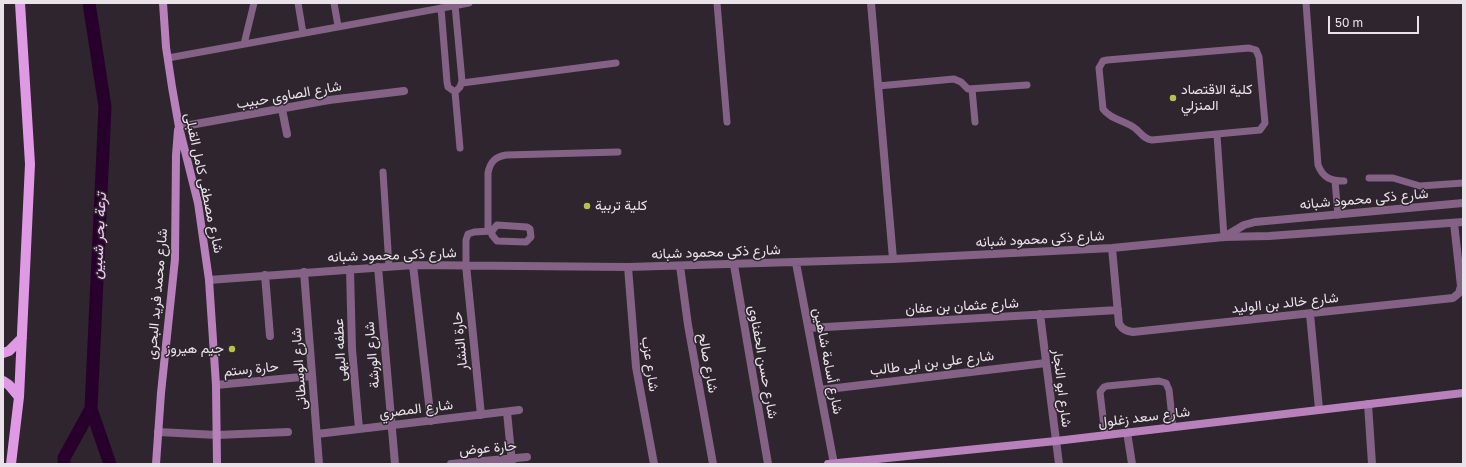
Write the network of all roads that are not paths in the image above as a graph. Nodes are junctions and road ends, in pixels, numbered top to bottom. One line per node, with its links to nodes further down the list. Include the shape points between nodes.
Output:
1 (20, 3): 61 (main road, via 30,164)
2 (163, 3): 15 (main road, شارع مصطفى كامل القبلى)
3 (254, 3): 14 (lane)
4 (298, 3): 13 (lane)
5 (334, 3): 12 (lane)
6 (469, 3): 10 (lane)
7 (717, 3): 24 (lane)
8 (871, 3): 19 (street)
9 (1306, 3): 33 (lane, via 1318,165 1326,178)
10 (455, 6): 11 (lane); 17 (lane)
11 (441, 8): 12 (lane); 22 (lane, via 447,82 448,87)
12 (338, 26): 13 (lane)
13 (303, 33): 14 (lane)
14 (244, 44): 15 (lane)
15 (168, 58): 26 (main road, شارع مصطفى كامل القبلى)
16 (616, 63): 17 (lane)
17 (462, 83): 22 (lane)
18 (1027, 85): 20 (lane)
19 (878, 86): 20 (lane, via 954,79); 43 (street)
20 (972, 89): 25 (lane)
21 (404, 91): 23 (street, شارع الصاوى حبيب, via 329,100)
22 (455, 92): 29 (lane)
23 (282, 109): 26 (street, شارع الصاوى حبيب); 27 (street)
24 (727, 122)
25 (975, 122)
26 (179, 127): 55 (main road, شارع مصطفى كامل القبلى, via 198,203); 79 (main road, شارع محمد فريد البحرى, via 176,155 175,259)
27 (287, 134)
28 (1217, 135): 28 (lane, via 1256,131 1263,127 1265,118 1259,57 1256,50 1249,48 1107,60 1101,64 1099,72 1103,109 1107,114 1136,129 1144,138 1155,141); 41 (lane)
29 (460, 148)
30 (618, 152): 40 (lane, via 499,156 489,166 488,173)
31 (383, 172): 48 (lane)
32 (1369, 178): 35 (lane, via 1393,178 1420,186)
33 (1335, 181): 34 (lane); 37 (lane)
34 (1344, 181)
35 (1463, 183)
36 (1463, 202): 37 (street, شارع ذكى محمود شبانه)
37 (1338, 215): 41 (street, شارع ذكى محمود شبانه, via 1256,222 1234,230)
38 (1463, 222): 39 (street, شارع ذكى محمود شبانه)
39 (1454, 223): 41 (street, شارع ذكى محمود شبانه); 58 (street, شارع خالد بن الوليد, via 1461,286 1456,296)
40 (490, 231): 40 (lane, via 494,239 501,242 526,242 531,237 527,227 497,225); 46 (lane, via 468,234)
41 (1224, 237): 42 (street, شارع ذكى محمود شبانه)
42 (1112, 248): 43 (street, شارع ذكى محمود شبانه); 56 (street, شارع خالد بن الوليد)
43 (893, 259): 44 (street, شارع ذكى محمود شبانه)
44 (796, 263): 47 (street, شارع ذكى محمود شبانه); 59 (street, شارع أسامة شاهين)
45 (414, 265): 46 (street, شارع ذكى محمود شبانه); 48 (street, شارع ذكى محمود شبانه); 75 (street)
46 (466, 265): 51 (street, شارع ذكى محمود شبانه); 74 (street, حارة النشار)
47 (734, 265): 49 (street, شارع ذكى محمود شبانه); 96 (street, شارع حسن الحفناوى)
48 (389, 266): 50 (street, شارع ذكى محمود شبانه)
49 (680, 266): 51 (street, شارع ذكى محمود شبانه); 95 (street, شارع صالح, via 688,325)
50 (378, 267): 52 (street, شارع ذكى محمود شبانه); 76 (street, شارع الورشة)
51 (628, 267): 94 (street, شارع عزب, via 636,367)
52 (350, 269): 53 (street, شارع ذكى محمود شبانه); 78 (street, عطفه البهى, via 352,349)
53 (304, 272): 54 (street, شارع ذكى محمود شبانه); 64 (street, شارع الوسطانى)
54 (265, 275): 55 (street, شارع ذكى محمود شبانه); 60 (street)
55 (209, 280): 66 (main road, شارع مصطفى كامل القبلى)
56 (1118, 310): 57 (street, شارع عثمان بن عفان); 58 (street, شارع خالد بن الوليد, via 1120,324 1128,332)
57 (1040, 314): 59 (street, شارع عثمان بن عفان); 63 (street, شارع ابو النجار)
58 (1310, 314): 71 (street)
59 (809, 328): 67 (street, شارع أسامة شاهين)
60 (270, 336)
61 (22, 338): 62 (main road, via 9,351); 69 (main road)
62 (3, 353)
63 (1046, 363): 67 (street, شارع على بن ابى طالب); 85 (street, شارع ابو النجار)
64 (312, 376): 66 (street, حارة رستم); 82 (street, شارع الوسطانى)
65 (3, 382): 69 (main road)
66 (216, 385): 83 (main road, شارع مصطفى كامل القبلى)
67 (820, 390): 97 (street, شارع أسامة شاهين)
68 (1463, 393): 70 (main road, شارع سعد زغلول)
69 (19, 397): 88 (main road)
70 (1368, 404): 71 (main road, شارع سعد زغلول); 100 (street)
71 (1319, 409): 77 (main road, شارع سعد زغلول)
72 (519, 410): 73 (street, شارع المصري)
73 (507, 412): 74 (street, شارع المصري); 87 (street)
74 (481, 415): 75 (street, شارع المصري)
75 (430, 421): 76 (street, شارع المصري)
76 (392, 425): 78 (street, شارع المصري); 92 (street, شارع الورشة)
77 (1173, 427): 81 (main road, شارع سعد زغلول); 84 (lane, via 1166,383 1159,381 1107,386 1100,392)
78 (359, 429): 82 (street, شارع المصري)
79 (158, 432): 83 (street); 89 (main road, شارع محمد فريد البحرى)
80 (288, 432): 83 (street)
81 (1128, 432): 84 (main road, شارع سعد زغلول); 99 (street)
82 (317, 434): 91 (street, شارع الوسطانى)
83 (217, 435): 90 (main road, شارع مصطفى كامل القبلى)
84 (1105, 435): 85 (main road, شارع سعد زغلول)
85 (1056, 440): 97 (main road, شارع سعد زغلول); 98 (street, شارع ابو النجار)
86 (527, 457): 87 (street, حارة عوض)
87 (512, 461): 93 (street, حارة عوض)
88 (11, 464)
89 (156, 464)
90 (217, 464)
91 (319, 464)
92 (395, 464)
93 (451, 464)
94 (654, 464)
95 (714, 464)
96 (768, 464)
97 (832, 464)
98 (1059, 464)
99 (1132, 464)
100 (1372, 464)

